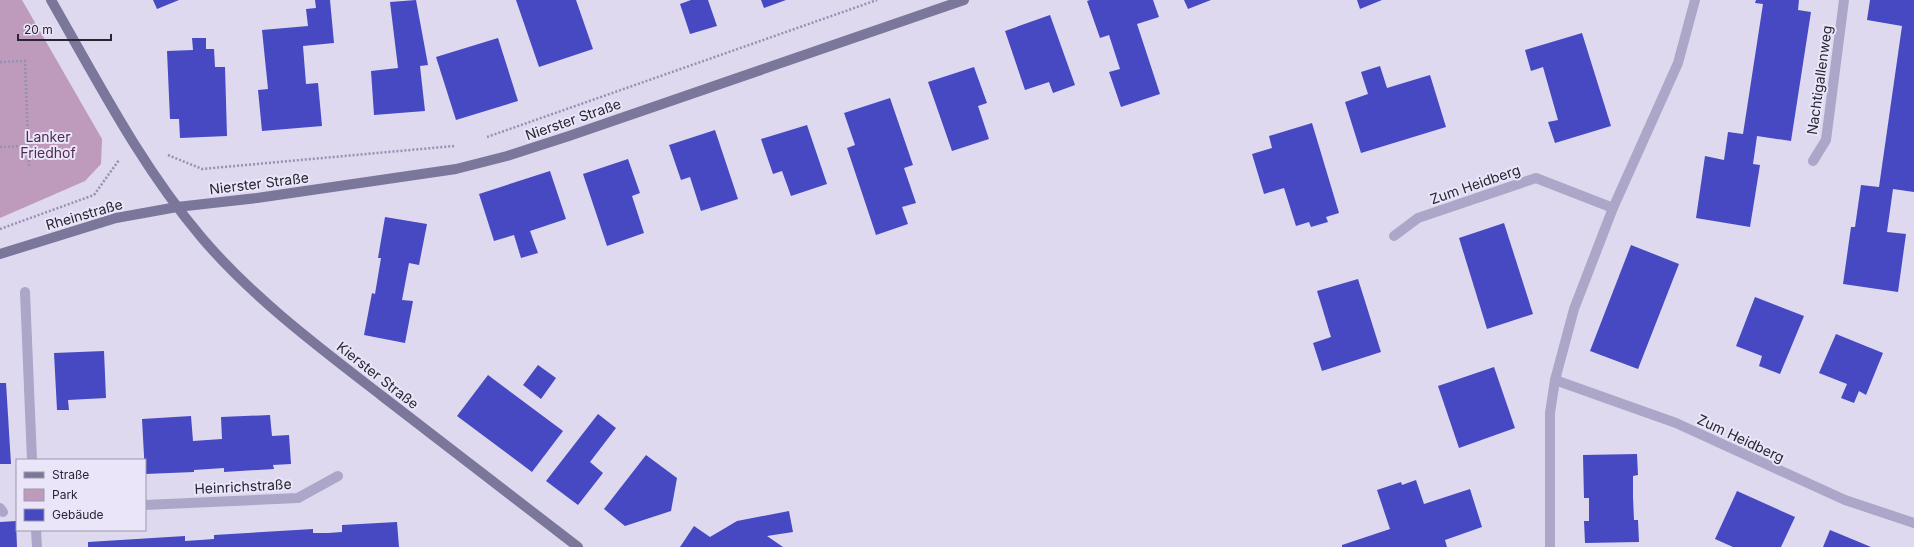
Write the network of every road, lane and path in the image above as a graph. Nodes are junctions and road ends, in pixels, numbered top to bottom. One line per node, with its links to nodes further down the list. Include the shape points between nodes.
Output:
1 (51, 0): 8 (street, Kierster Straße)
2 (877, 0): 7 (path)
3 (964, 0): 14 (street, Nierster Straße, via 507,156 456,169)
4 (1695, 0): 15 (street, via 1678,63)
5 (1844, 0): 12 (street, Nachtigallenweg, via 1826,140)
6 (0, 62): 10 (path, via 25,61)
7 (480, 139)
8 (132, 142): 9 (path, via 202,169); 14 (street, Kierster Straße); 16 (path, via 94,195)
9 (458, 145)
10 (28, 146): 11 (path); 13 (path)
11 (0, 147)
12 (1813, 161)
13 (29, 167)
14 (177, 207): 18 (street, Rheinstraße, via 116,218); 27 (street, Kierster Straße, via 235,272 307,338)
15 (1613, 208): 17 (street, Zum Heidberg, via 1536,178 1418,218); 20 (street, via 1574,309)
16 (0, 229)
17 (1394, 236)
18 (0, 254)
19 (25, 292): 21 (street)
20 (1556, 380): 24 (street, Zum Heidberg, via 1676,423 1845,500); 28 (street, via 1550,413)
21 (32, 459)
22 (338, 476): 23 (street, Heinrichstraße, via 298,498)
23 (146, 505)
24 (1914, 523)
25 (36, 531): 26 (street)
26 (37, 547)
27 (578, 547)
28 (1550, 547)

